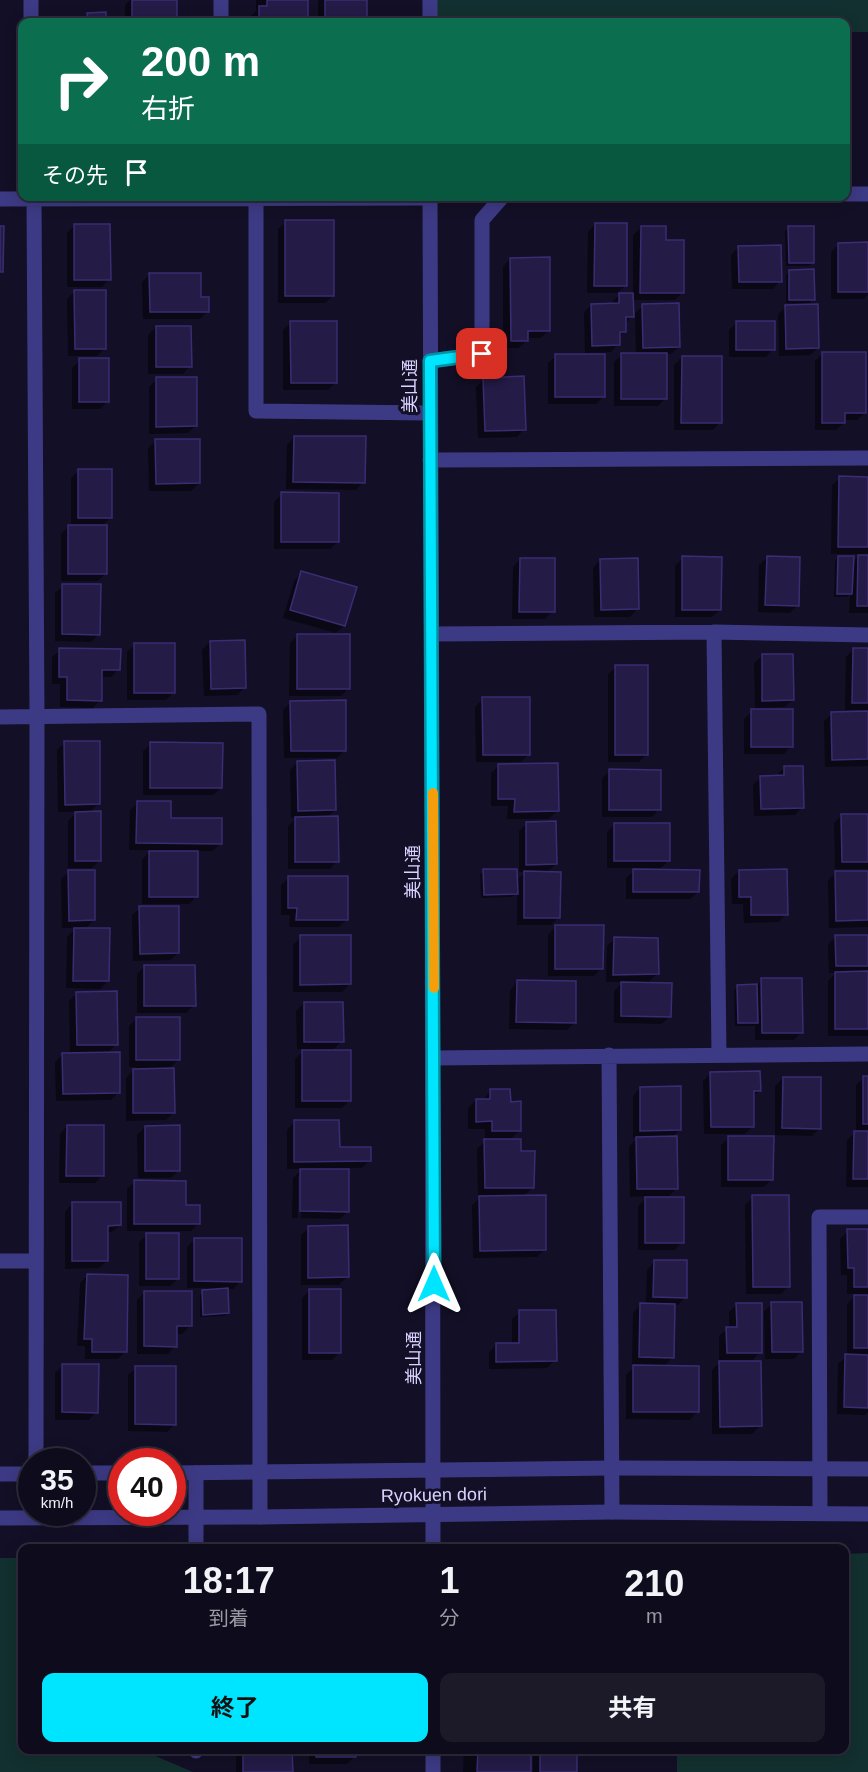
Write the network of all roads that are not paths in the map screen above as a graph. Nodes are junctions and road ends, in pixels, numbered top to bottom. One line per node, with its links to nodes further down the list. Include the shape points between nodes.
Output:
1 (31, 0): 4 (street)
2 (221, 0): 5 (street)
3 (430, 0): 6 (street)
4 (31, 18)
5 (221, 18)
6 (430, 18)
7 (850, 194): 8 (street)
8 (868, 194)
9 (18, 199): 10 (street)
10 (0, 200)
11 (34, 201): 23 (street)
12 (256, 201): 16 (street, via 256,411)
13 (430, 201): 15 (street, 美山通)
14 (499, 201): 15 (street, via 482,220 482,354)
15 (430, 361): 16 (street, 美山通)
16 (429, 413): 18 (street, 美山通)
17 (868, 458): 18 (street)
18 (430, 460): 20 (street, 美山通)
19 (714, 632): 20 (street); 21 (street); 26 (street)
20 (432, 634): 27 (street, 美山通)
21 (868, 634)
22 (0, 717): 23 (street)
23 (37, 717): 30 (street); 38 (street, via 259,714)
24 (868, 1054): 26 (street)
25 (609, 1055): 26 (street); 27 (street); 32 (street)
26 (719, 1055)
27 (434, 1058): 34 (street, 美山通)
28 (868, 1217): 33 (street, via 819,1217)
29 (0, 1261): 30 (street)
30 (36, 1261): 31 (street)
31 (36, 1448)
32 (612, 1468): 33 (street, Ryokuen dori); 34 (street, Ryokuen dori); 41 (street)
33 (821, 1468): 35 (street, Ryokuen dori); 42 (street)
34 (434, 1469): 38 (street, Ryokuen dori); 43 (street, 美山通)
35 (868, 1469)
36 (186, 1473): 37 (street, Ryokuen dori)
37 (196, 1473): 38 (street, Ryokuen dori); 47 (street)
38 (260, 1473): 48 (street)
39 (0, 1474): 40 (street)
40 (18, 1474)
41 (612, 1512): 42 (street, Ryokuen dori); 43 (street, Ryokuen dori)
42 (820, 1513): 44 (street, Ryokuen dori)
43 (434, 1514): 48 (street, Ryokuen dori); 51 (street, 美山通)
44 (868, 1514)
45 (18, 1516): 49 (street, Ryokuen dori)
46 (96, 1516): 47 (street, Ryokuen dori)
47 (196, 1517): 48 (street, Ryokuen dori); 50 (street)
48 (260, 1517)
49 (0, 1518)
50 (196, 1544)
51 (433, 1544)
52 (433, 1754): 53 (street)
53 (433, 1772)

